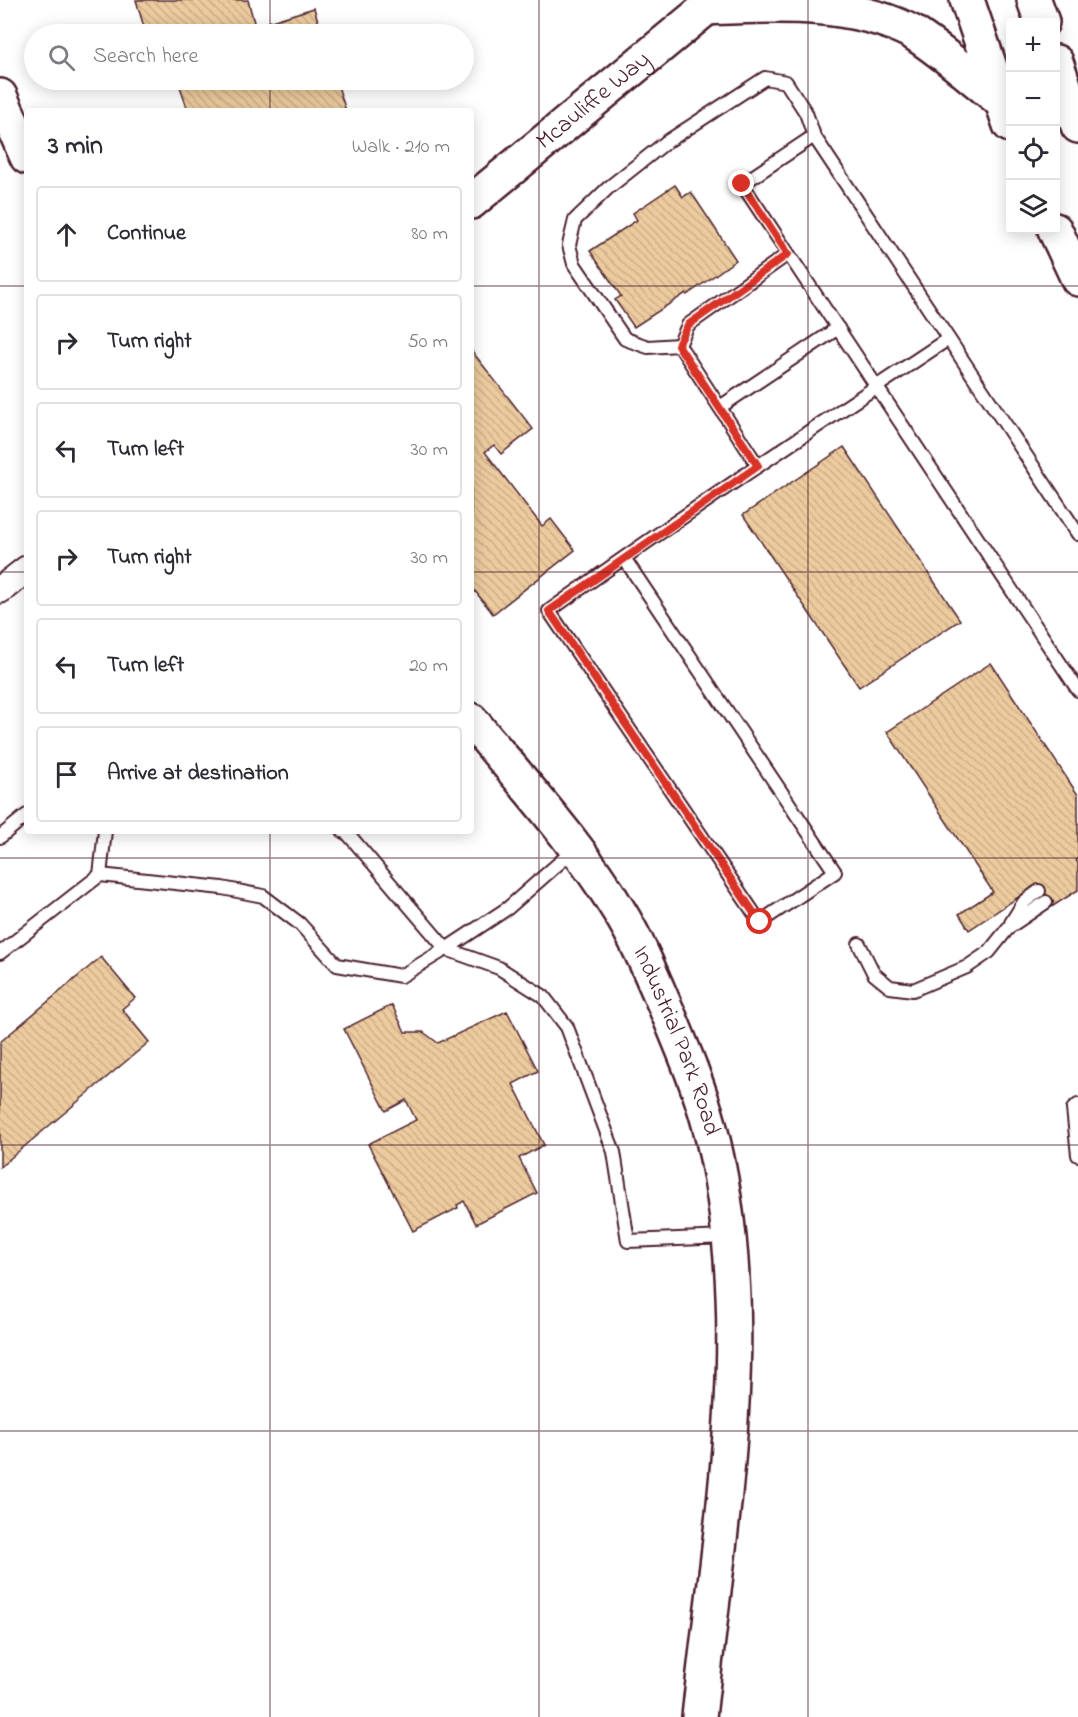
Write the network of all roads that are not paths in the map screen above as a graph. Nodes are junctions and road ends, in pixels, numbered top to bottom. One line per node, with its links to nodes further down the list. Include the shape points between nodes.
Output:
1 (967, 0): 7 (street)
2 (1034, 0): 4 (street)
3 (711, 4): 7 (street, via 843,6 873,14 911,32); 11 (street, Mcauliffe Way)
4 (1041, 18)
5 (1059, 72): 8 (street)
6 (0, 96): 10 (street)
7 (1005, 112)
8 (1078, 126)
9 (814, 136): 13 (lane, via 742,184); 16 (lane); 17 (lane, via 806,113 786,82 765,78 665,143 575,220 569,245 574,264 625,339 648,347)
10 (24, 150)
11 (474, 200)
12 (1057, 234): 14 (street)
13 (788, 254): 15 (lane); 17 (lane, via 688,325)
14 (1078, 279)
15 (838, 328): 18 (lane); 19 (lane)
16 (948, 339): 18 (lane); 21 (lane)
17 (678, 345): 19 (lane)
18 (877, 387): 20 (lane); 25 (lane)
19 (720, 407): 20 (lane)
20 (758, 466): 22 (lane)
21 (1078, 534)
22 (624, 558): 22 (lane, via 549,611 760,922 835,872)
23 (24, 570): 24 (street)
24 (0, 590)
25 (1078, 690)
26 (474, 724): 31 (street, Industrial Park Road)
27 (24, 817): 30 (lane)
28 (105, 834): 32 (lane)
29 (348, 834): 37 (lane)
30 (0, 837)
31 (575, 849): 37 (lane, via 508,908); 41 (street, Industrial Park Road, via 620,912 680,1042 709,1124)
32 (100, 875): 37 (lane, via 263,896 300,924 337,965 401,976); 38 (lane)
33 (1039, 891): 35 (lane, via 1024,902)
34 (1046, 902): 35 (lane)
35 (1009, 927): 36 (lane, via 989,952 967,967 913,990 890,987 882,981 874,974)
36 (859, 944)
37 (446, 949): 41 (lane, via 508,974 543,996 567,1027 614,1152 628,1241)
38 (0, 953)
39 (1078, 1106): 40 (lane, via 1073,1109)
40 (1078, 1155)
41 (728, 1237): 42 (street, Industrial Park Road, via 733,1310 732,1415)
42 (699, 1717)

